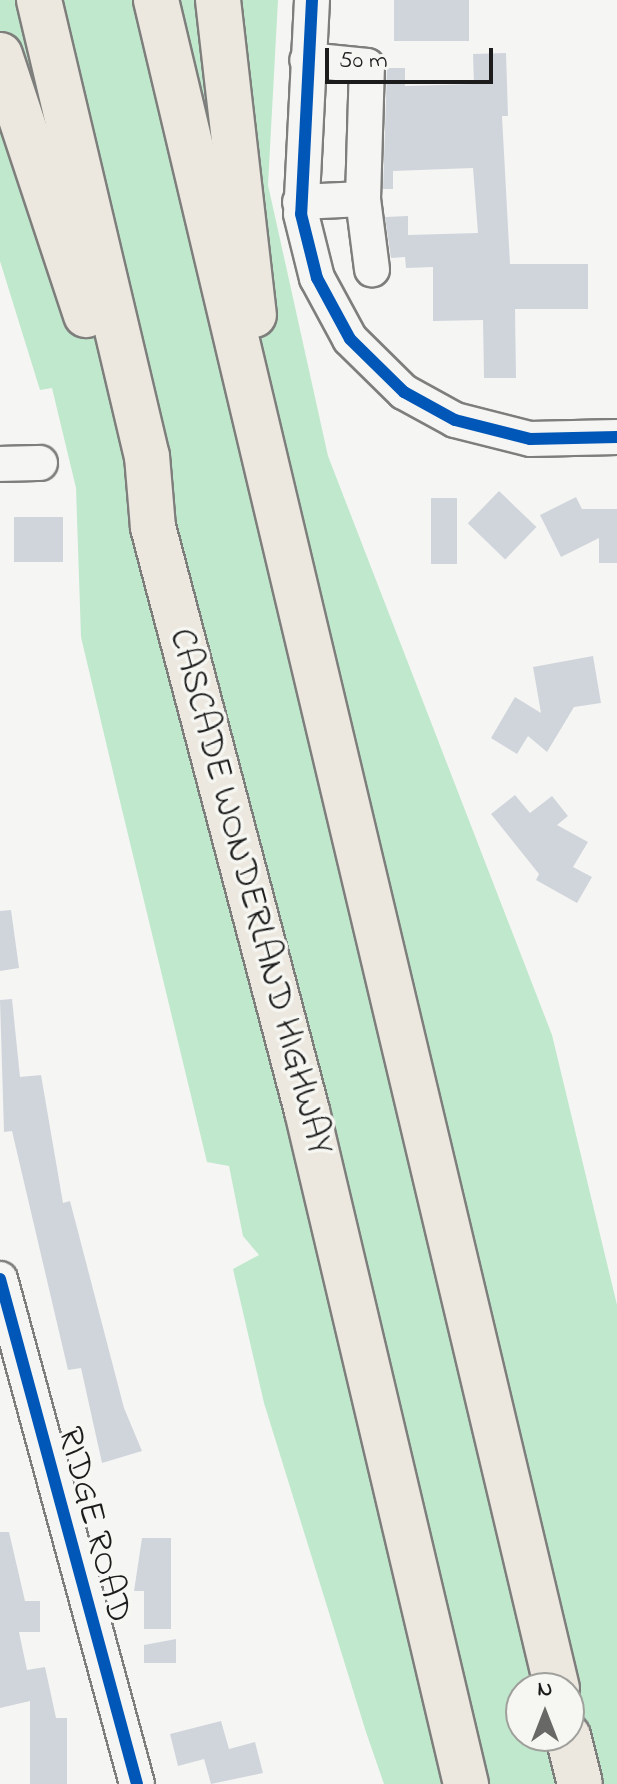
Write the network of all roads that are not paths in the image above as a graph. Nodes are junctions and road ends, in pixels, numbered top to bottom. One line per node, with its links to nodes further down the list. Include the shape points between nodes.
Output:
1 (39, 0): 14 (highway, CASCADE WONDERLAND HIGHWAY, via 147,456)
2 (156, 0): 13 (highway)
3 (218, 0): 13 (highway, via 251,272)
4 (312, 0): 6 (street)
5 (0, 55): 14 (highway)
6 (307, 60): 7 (street, via 367,66); 8 (street)
7 (363, 199): 8 (street); 9 (street)
8 (300, 202): 10 (street, via 307,247 330,308 365,358 404,392 455,420 511,436)
9 (372, 269)
10 (617, 437)
11 (40, 463): 12 (street)
12 (0, 464)
13 (265, 473): 16 (highway)
14 (153, 527): 19 (highway, CASCADE WONDERLAND HIGHWAY, via 307,1111)
15 (0, 1279): 18 (street, RIDGE ROAD)
16 (553, 1672)
17 (572, 1752): 20 (highway)
18 (137, 1784)
19 (466, 1784)
20 (580, 1784)

